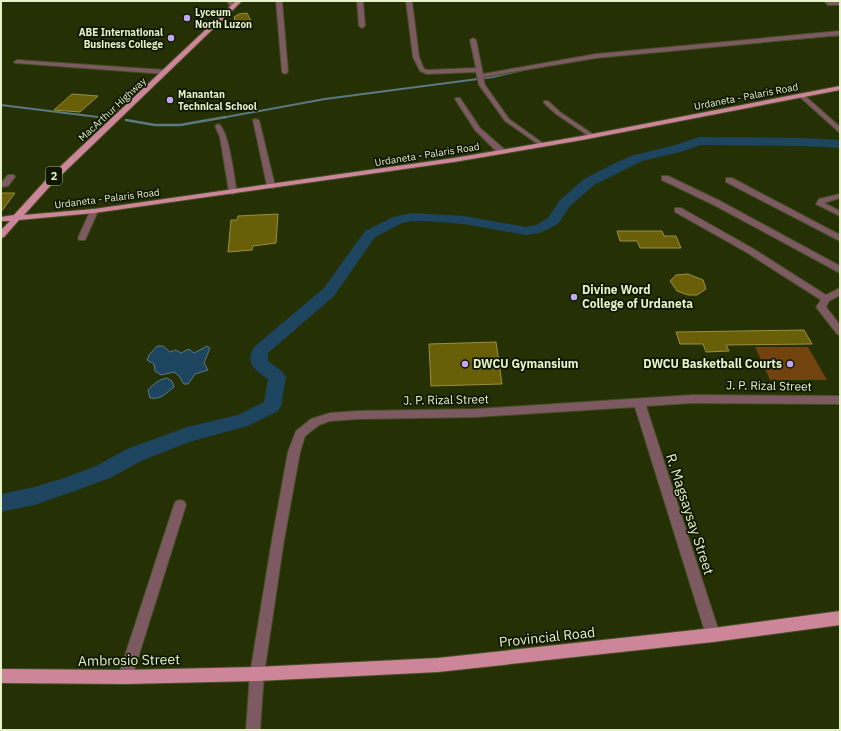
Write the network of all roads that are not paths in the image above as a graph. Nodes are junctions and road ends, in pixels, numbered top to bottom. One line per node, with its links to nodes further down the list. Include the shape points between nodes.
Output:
1 (239, 1): 6 (main road, MacArthur Highway / 2)
2 (279, 1): 13 (street)
3 (360, 1): 8 (street)
4 (409, 1): 14 (street, via 416,57 422,70)
5 (840, 3): 7 (street)
6 (232, 4): 12 (main road, MacArthur Highway / 2)
7 (829, 4)
8 (362, 26)
9 (840, 33): 14 (street, via 596,56)
10 (472, 40): 14 (street)
11 (17, 62): 12 (street)
12 (165, 72): 35 (main road, MacArthur Highway / 2)
13 (285, 72)
14 (479, 76): 23 (street, via 507,120)
15 (840, 88): 16 (main road, Urdaneta - Palaris Road)
16 (802, 96): 21 (street); 22 (main road, Urdaneta - Palaris Road)
17 (458, 99): 24 (street, via 477,130)
18 (546, 102): 22 (street, via 558,114)
19 (256, 120): 29 (street)
20 (218, 126): 30 (street, via 224,140)
21 (840, 131)
22 (592, 136): 23 (main road, Urdaneta - Palaris Road)
23 (542, 145): 24 (main road, Urdaneta - Palaris Road)
24 (502, 152): 29 (main road, Urdaneta - Palaris Road)
25 (11, 177): 28 (street)
26 (665, 178): 40 (street, via 718,203)
27 (730, 180): 39 (street)
28 (1, 185)
29 (271, 186): 30 (main road, Urdaneta - Palaris Road)
30 (232, 192): 32 (main road, Urdaneta - Palaris Road)
31 (840, 196): 34 (street, via 822,201 820,204)
32 (94, 210): 35 (main road, Urdaneta - Palaris Road); 38 (street)
33 (678, 210): 42 (street, via 749,250)
34 (840, 214)
35 (14, 218): 36 (main road, Urdaneta - Palaris Road); 37 (main road, MacArthur Highway / 2)
36 (1, 219)
37 (1, 235)
38 (82, 238)
39 (840, 238)
40 (840, 270)
41 (840, 291): 42 (street)
42 (826, 299): 43 (street, via 821,307)
43 (840, 332)
44 (840, 400): 45 (street, J. P. Rizal Street, via 714,398)
45 (639, 402): 48 (street, R. Magsaysay Street); 49 (street, J. P. Rizal Street, via 476,413 358,415 330,417 315,422 300,434 294,452)
46 (180, 505): 51 (street)
47 (840, 618): 48 (main road, Provincial Road)
48 (713, 635): 49 (main road, Provincial Road, via 438,665)
49 (257, 674): 51 (main road, Ambrosio Street); 52 (street, J. P. Rizal Street)
50 (1, 676): 51 (main road, Ambrosio Street)
51 (125, 677)
52 (253, 730)

